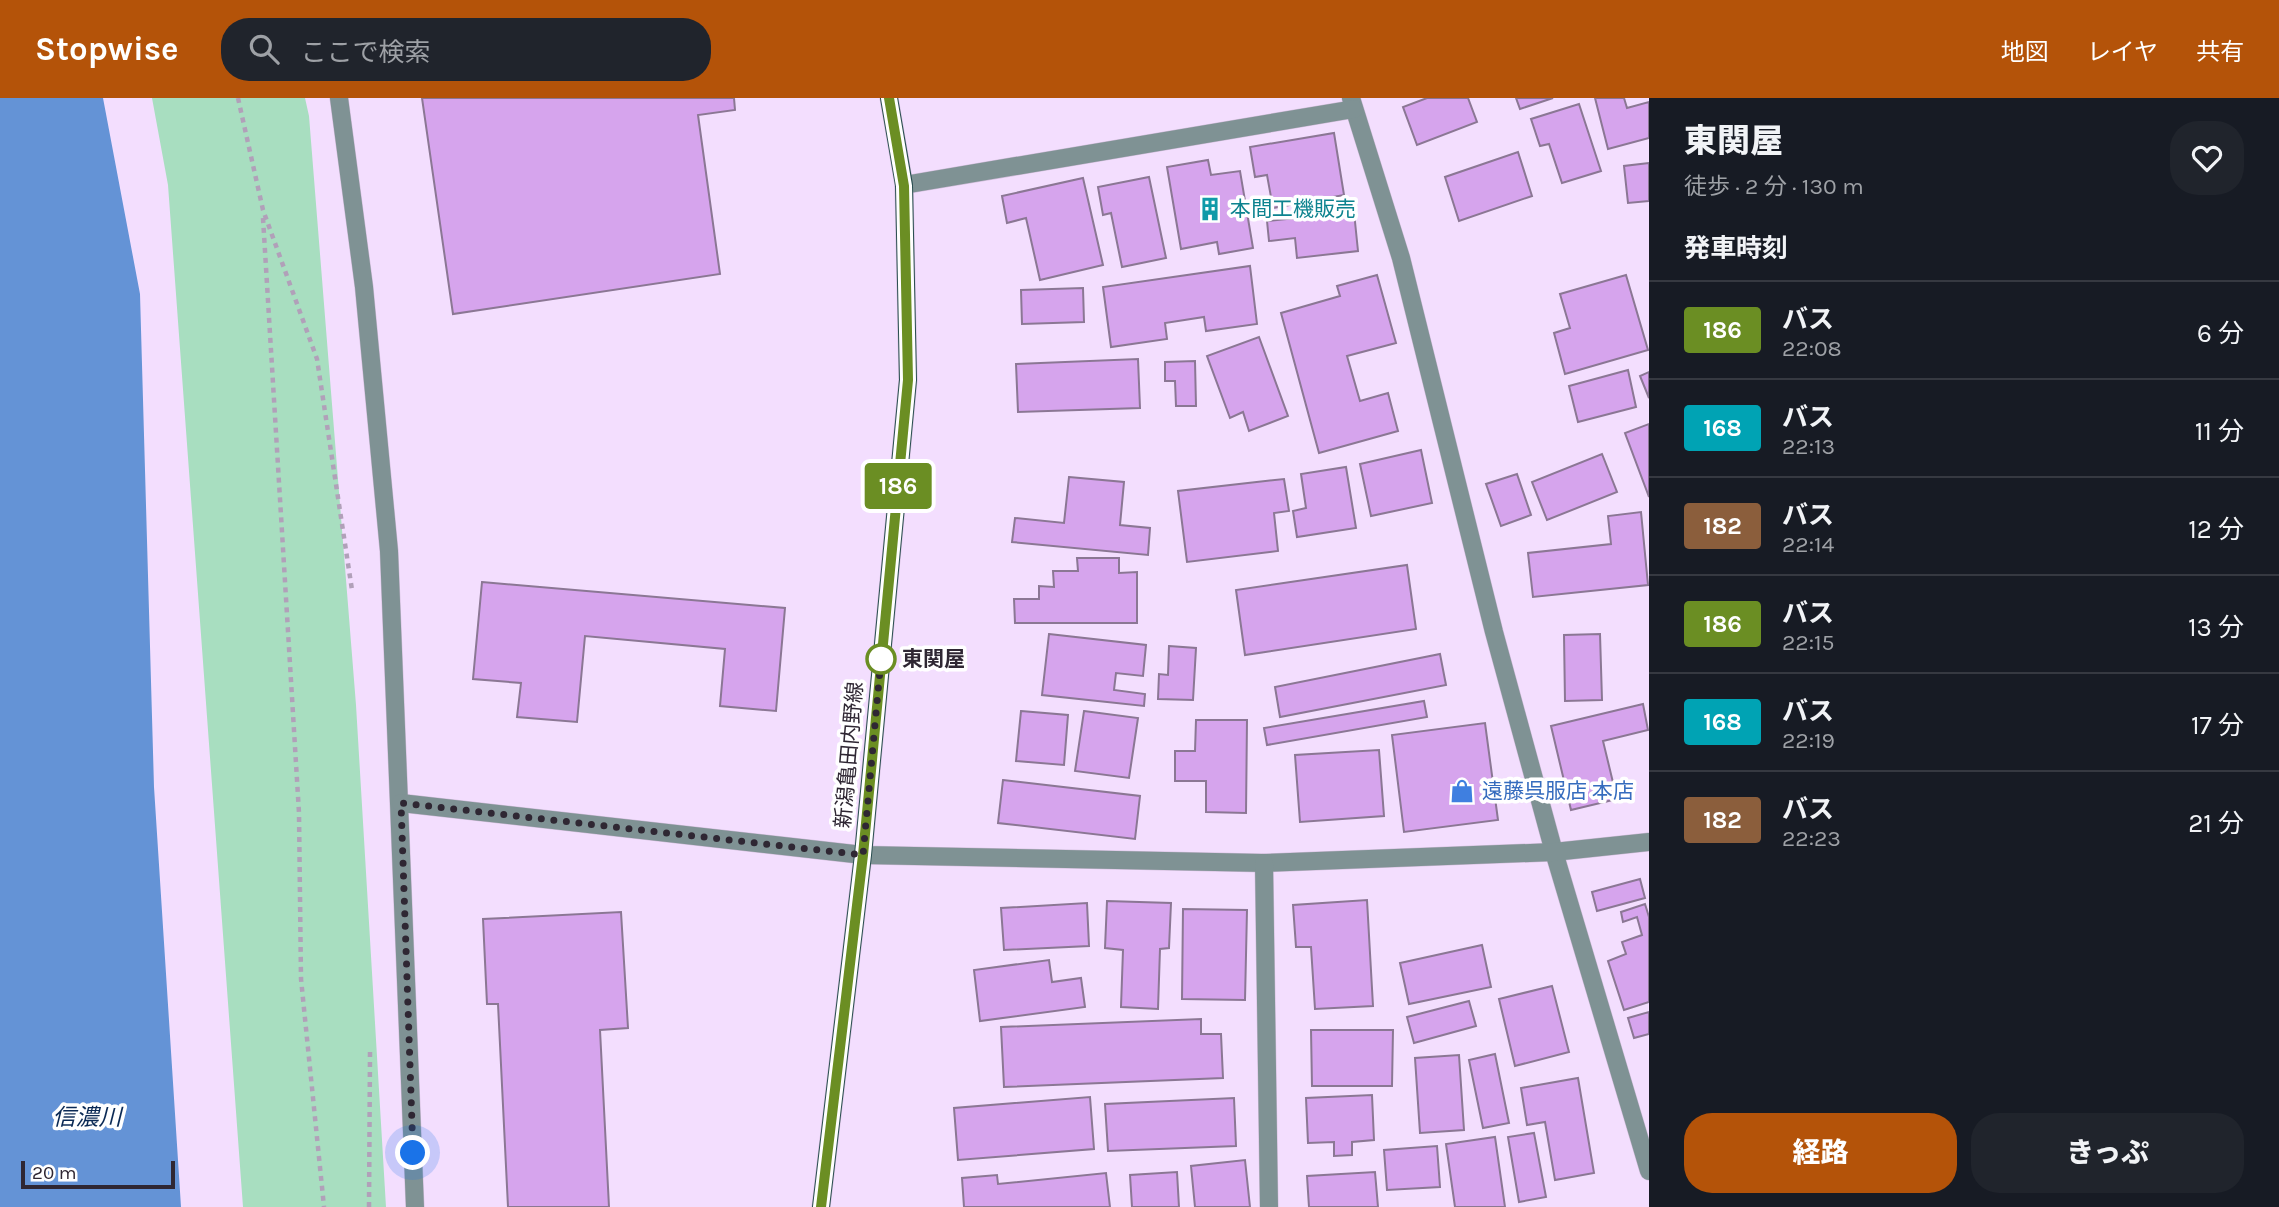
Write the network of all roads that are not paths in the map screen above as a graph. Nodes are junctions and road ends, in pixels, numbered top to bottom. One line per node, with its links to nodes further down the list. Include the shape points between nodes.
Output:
1 (339, 98): 5 (street, via 364,288 389,551)
2 (889, 98): 4 (main road, 新潟亀田内野線)
3 (1352, 103): 4 (street); 7 (street, via 1401,258)
4 (904, 186): 8 (main road, 新潟亀田内野線, via 908,380)
5 (401, 803): 8 (street); 11 (street)
6 (1649, 842): 7 (street)
7 (1554, 852): 9 (street); 10 (street)
8 (863, 855): 9 (street); 12 (main road, 新潟亀田内野線)
9 (1264, 863): 13 (street)
10 (1649, 1171)
11 (415, 1207)
12 (821, 1207)
13 (1269, 1207)

